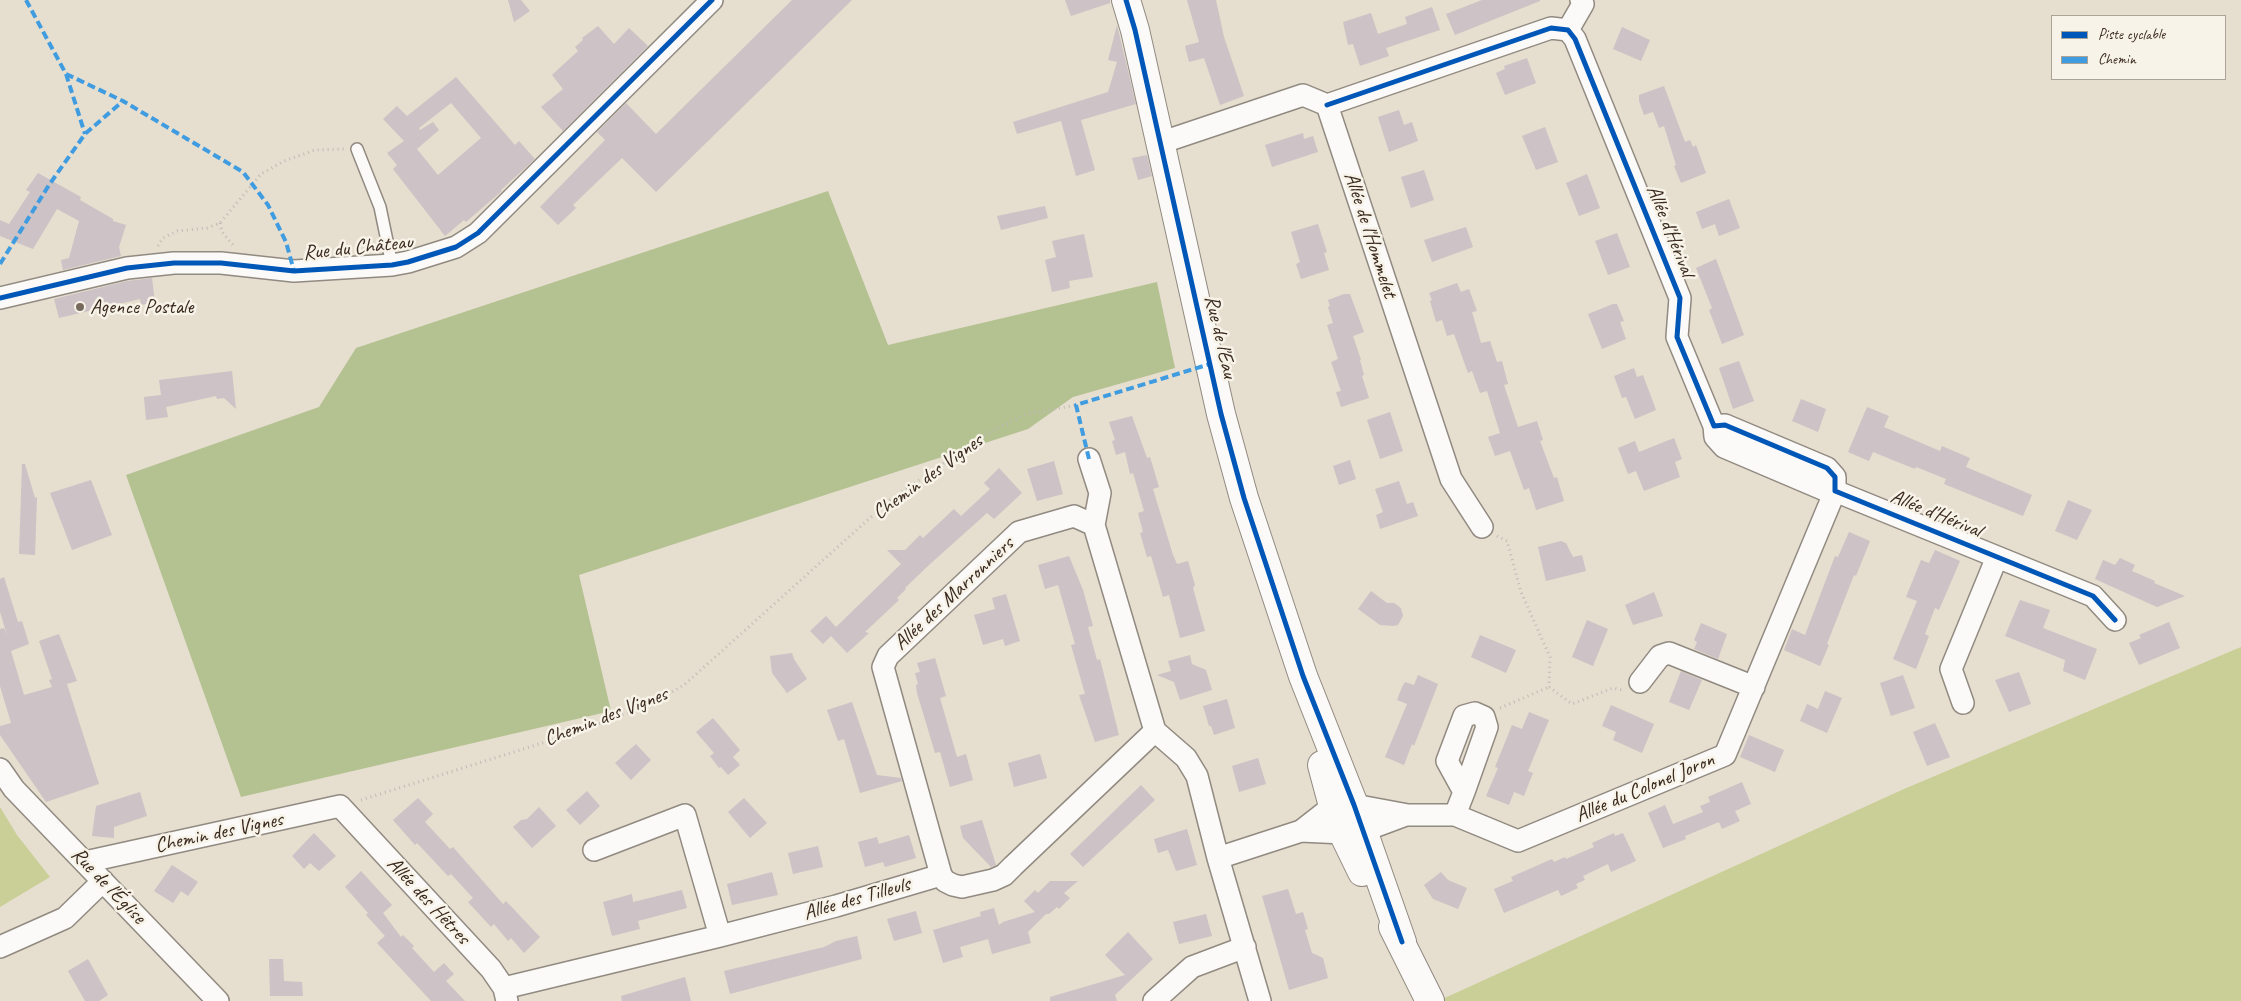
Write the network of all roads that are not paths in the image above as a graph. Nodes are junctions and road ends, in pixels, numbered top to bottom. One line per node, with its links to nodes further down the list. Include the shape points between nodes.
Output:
1 (712, 0): 8 (street, Rue du Château, via 478,233 456,247)
2 (1126, 0): 6 (street, Rue de l'Eau)
3 (1581, 0): 4 (street, via 1583,4)
4 (1568, 30): 5 (street, via 1551,28); 11 (street, Allée d'Hérival, via 1576,39 1680,298 1677,337 1714,426 1715,437 1724,447 1826,490)
5 (1327, 105): 6 (street, via 1303,95); 13 (street, Allée de l'Hommelet, via 1450,479)
6 (1160, 143): 23 (street, Rue de l'Eau, via 1232,455)
7 (357, 149): 8 (lane, via 380,207)
8 (392, 265): 9 (street, Rue du Château, via 294,271 221,262 174,263 142,266)
9 (0, 298)
10 (1089, 459): 12 (street, via 1100,493)
11 (1836, 491): 14 (street, Allée d'Hérival); 17 (street, Allée du Colonel Joron)
12 (1094, 525): 20 (street); 31 (street, Allée des Marronniers, via 1074,516 1019,532 888,656 883,667)
13 (1482, 527)
14 (1997, 557): 15 (street, Allée d'Hérival, via 2093,596); 18 (street, via 1951,669)
15 (2115, 620)
16 (1640, 682): 17 (street, via 1660,656 1669,653)
17 (1754, 687): 25 (street, Allée du Colonel Joron, via 1724,755 1518,841)
18 (1963, 703)
19 (1484, 717): 25 (street, via 1487,727)
20 (1156, 731): 29 (street, via 1193,767); 31 (street, via 1004,874 962,887 946,881)
21 (0, 768): 30 (street, Rue de l'Église, via 14,788)
22 (340, 806): 30 (street, Chemin des Vignes); 36 (street, Allée des Hêtres, via 478,953)
23 (1343, 806): 24 (street, Allée du Colonel Joron); 26 (street); 27 (street, Rue de l'Eau)
24 (1408, 815): 25 (street, Allée du Colonel Joron); 27 (street, Allée du Colonel Joron)
25 (1455, 815)
26 (1301, 831): 27 (street); 29 (street)
27 (1353, 832): 40 (street, Rue de l'Eau)
28 (594, 850): 33 (street, via 685,815)
29 (1218, 858): 35 (street)
30 (84, 862): 32 (street, Rue de l'Église)
31 (942, 875): 33 (street, Allée des Tilleuls)
32 (103, 881): 34 (street, via 65,918); 38 (street, Rue de l'Église)
33 (720, 936): 36 (street, Allée des Tilleuls)
34 (0, 948)
35 (1245, 948): 37 (street); 39 (street, via 1192,967)
36 (505, 995)
37 (1255, 1000)
38 (218, 1001)
39 (1154, 1001)
40 (1430, 1001)

